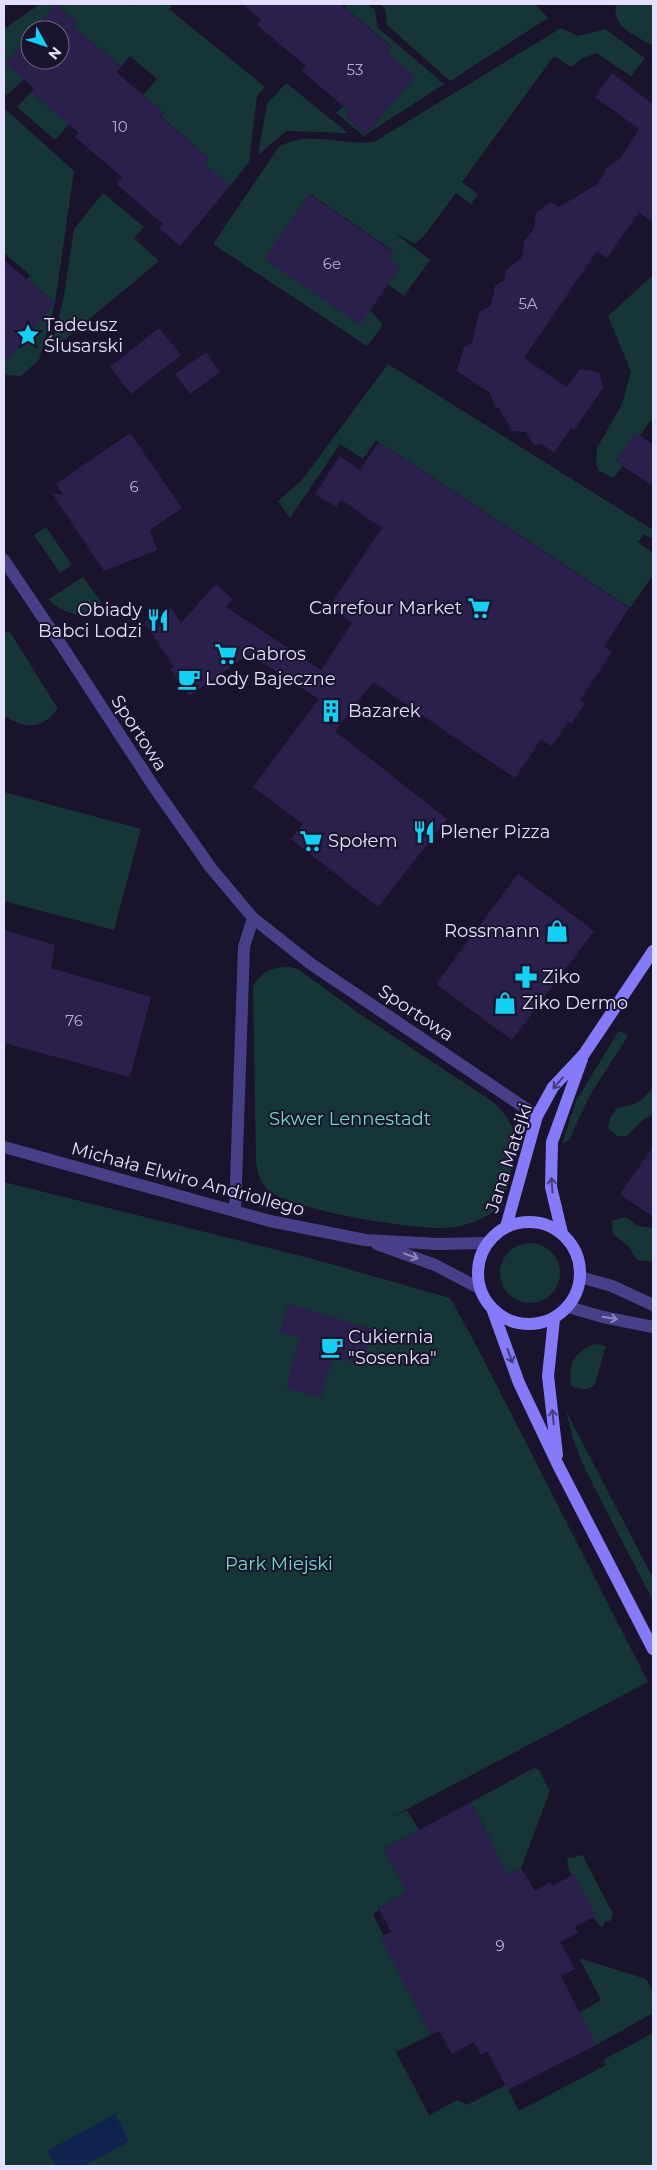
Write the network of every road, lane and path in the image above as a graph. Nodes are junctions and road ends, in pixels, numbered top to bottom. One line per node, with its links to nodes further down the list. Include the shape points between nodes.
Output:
1 (4, 560): 2 (street, Sportowa, via 154,787 211,868)
2 (253, 918): 5 (street, Sportowa, via 304,959); 7 (street, via 244,947)
3 (653, 951): 4 (main road, Jana Matejki)
4 (584, 1054): 5 (main road, Jana Matejki, one-way to 5, via 553,1087); 9 (main road, Jana Matejki, one-way to 4, via 551,1186 552,1142)
5 (537, 1116): 8 (main road, Jana Matejki)
6 (4, 1147): 7 (street, Michała Elwiro Andriollego)
7 (235, 1211): 10 (street, Michała Elwiro Andriollego)
8 (506, 1227): 9 (main road, via 525,1221 535,1222); 11 (main road)
9 (562, 1233): 12 (main road, via 573,1246 579,1261)
10 (365, 1240): 11 (street, Michała Elwiro Andriollego); 13 (street, Michała Elwiro Andriollego, one-way to 13, via 435,1265)
11 (486, 1243): 13 (main road, via 477,1272)
12 (580, 1278): 14 (street, via 612,1286); 15 (main road, via 577,1295)
13 (479, 1288): 16 (main road)
14 (653, 1305)
15 (568, 1307): 17 (main road); 18 (street, one-way to 18)
16 (493, 1311): 17 (main road, via 511,1322 533,1325); 19 (main road, one-way to 19, via 519,1383)
17 (554, 1318): 19 (main road, one-way to 17, via 548,1376)
18 (653, 1327)
19 (558, 1465): 20 (main road)
20 (653, 1649)

